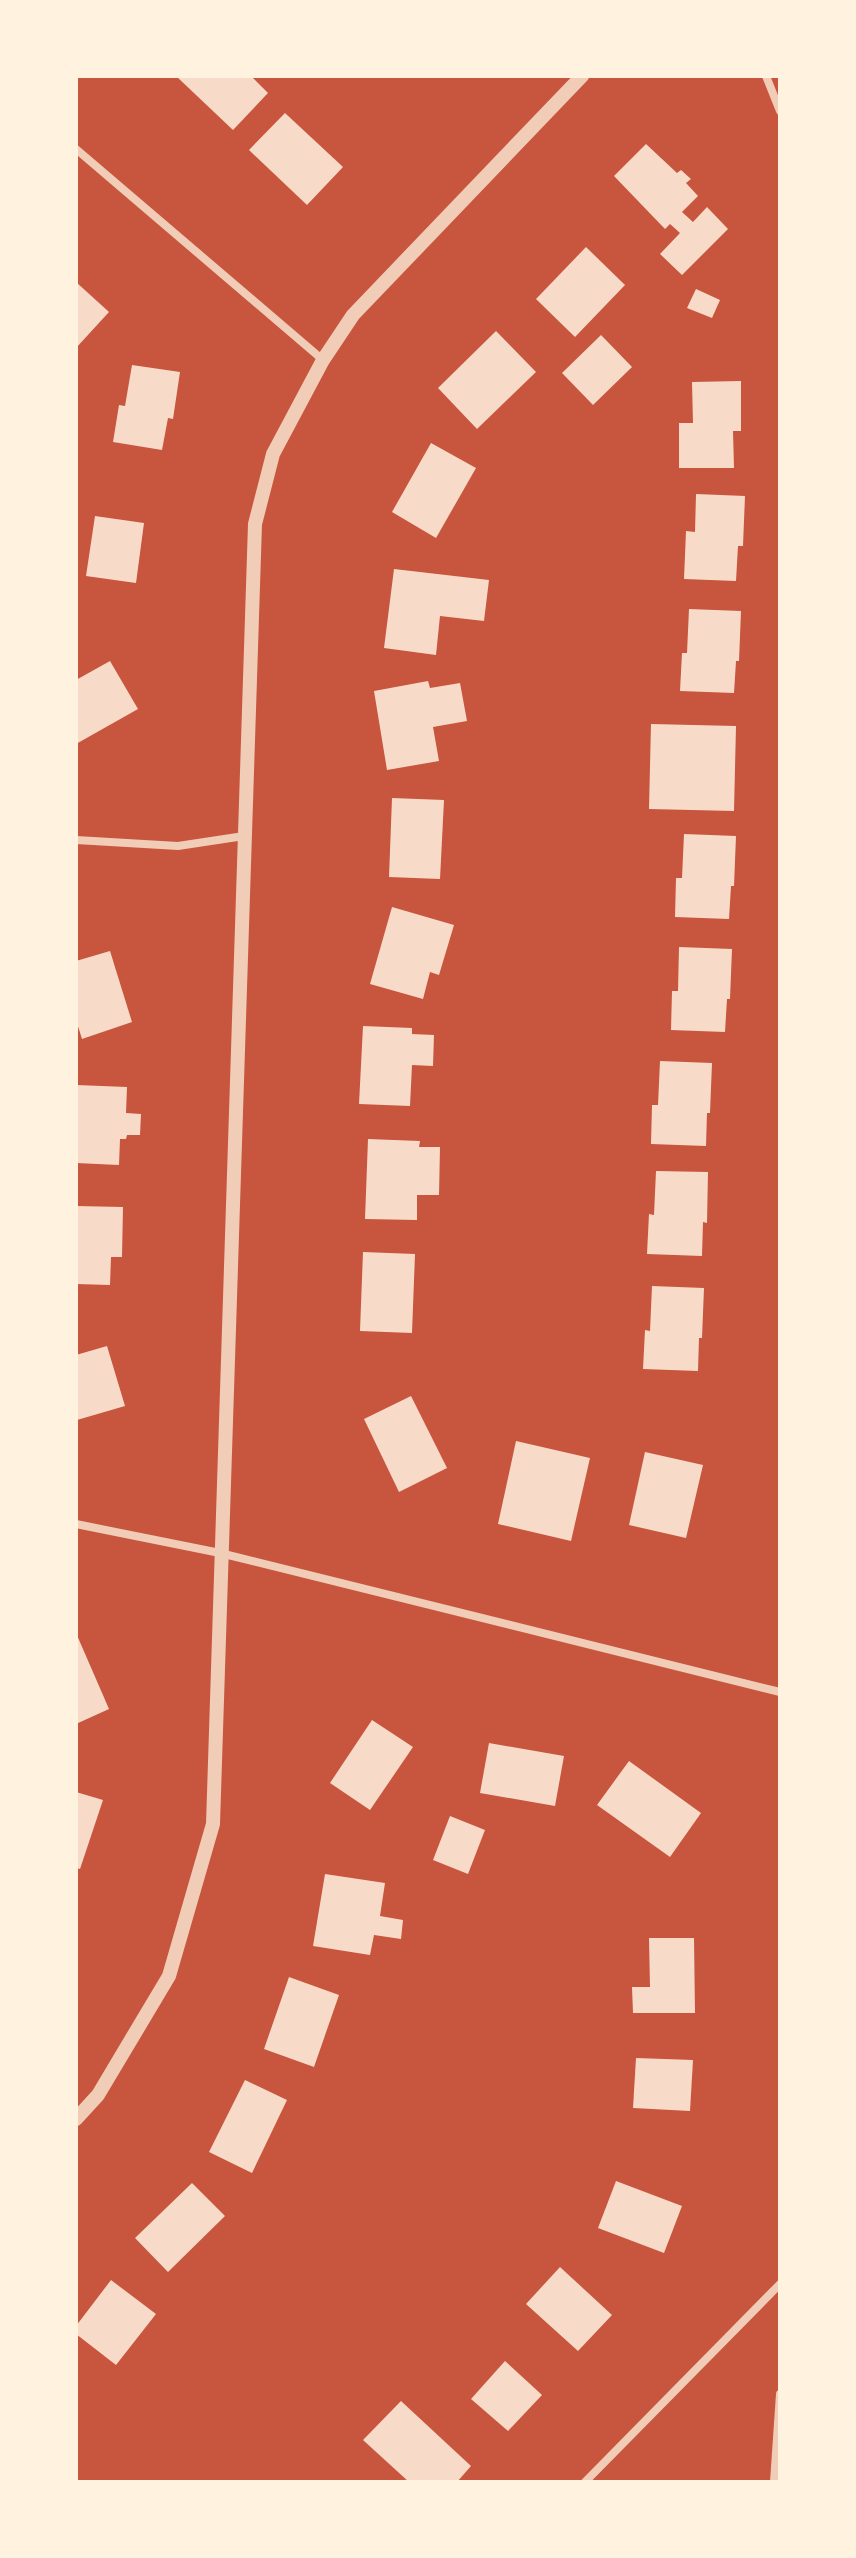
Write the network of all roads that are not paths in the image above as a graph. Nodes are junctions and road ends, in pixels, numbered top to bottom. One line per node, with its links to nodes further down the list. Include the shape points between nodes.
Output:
1 (582, 76): 5 (street, via 353,315)
2 (766, 76): 3 (street)
3 (780, 111)
4 (76, 149): 5 (street)
5 (323, 360): 6 (street, via 273,454 255,524)
6 (244, 836): 7 (street, via 178,846); 9 (street)
7 (76, 840)
8 (76, 1524): 9 (street)
9 (220, 1553): 10 (street); 11 (street, via 213,1824 169,1976 98,2095)
10 (780, 1692)
11 (76, 2119)
12 (780, 2284): 14 (street)
13 (780, 2394): 15 (street)
14 (585, 2482)
15 (774, 2482)

